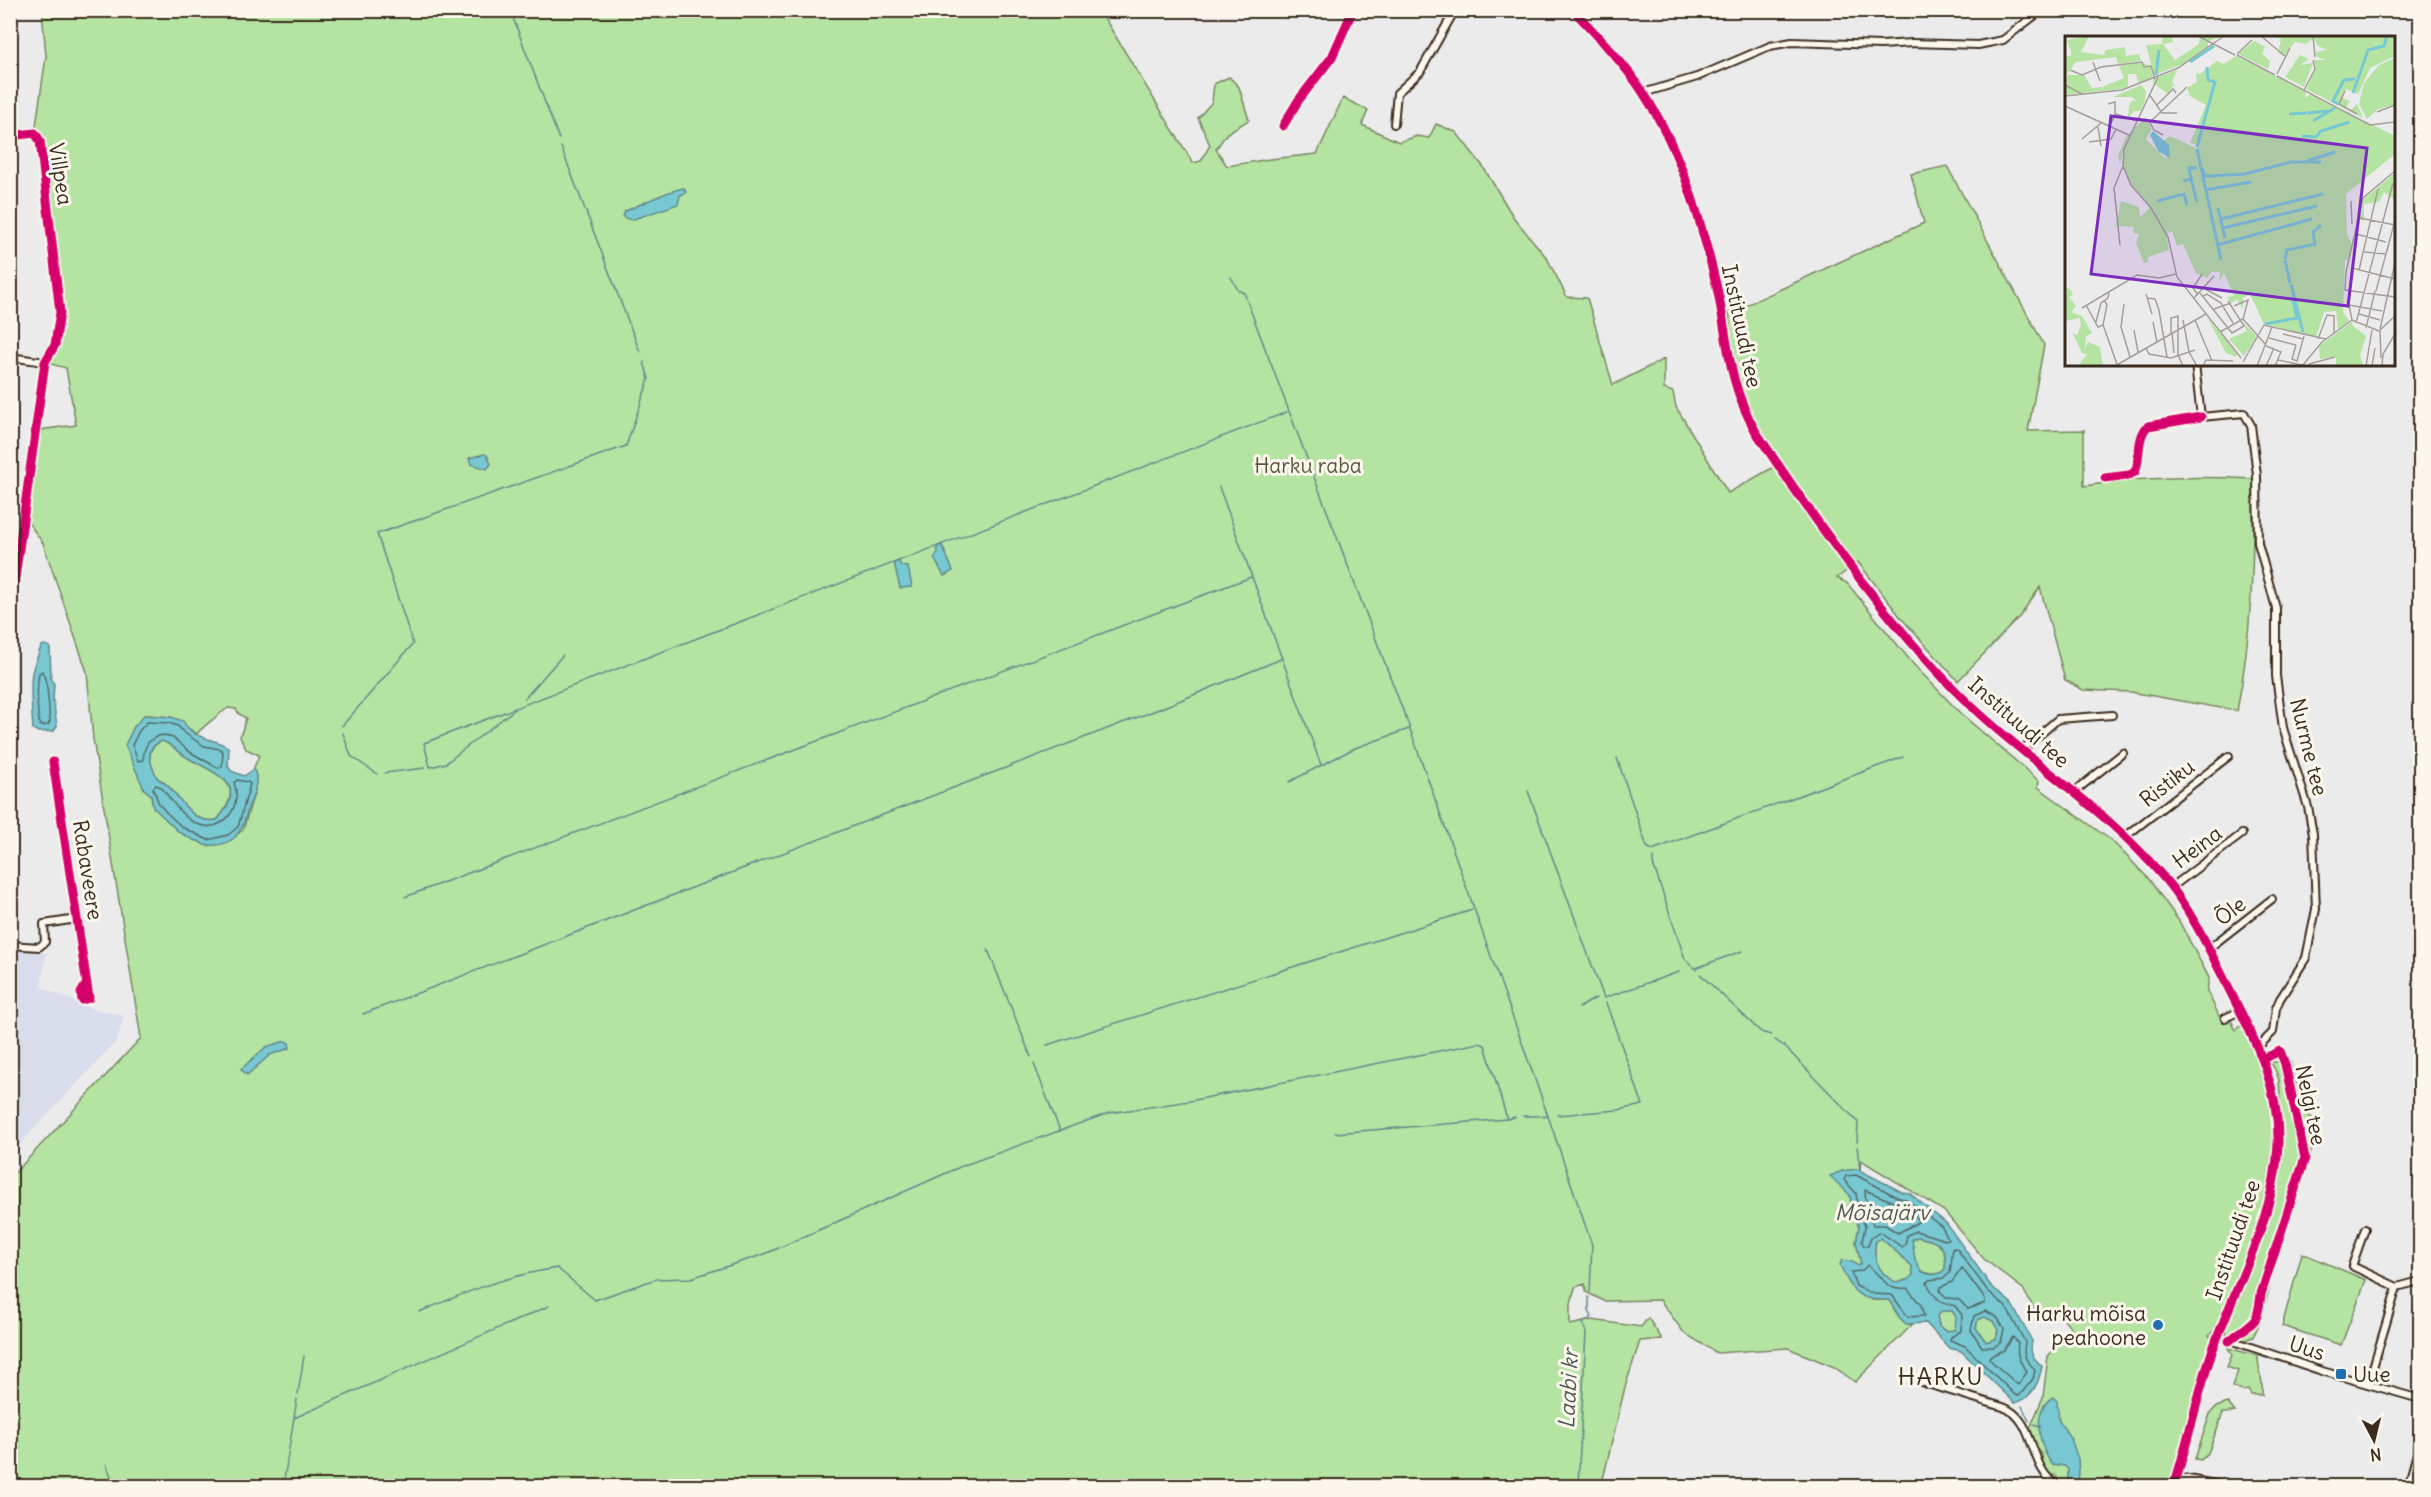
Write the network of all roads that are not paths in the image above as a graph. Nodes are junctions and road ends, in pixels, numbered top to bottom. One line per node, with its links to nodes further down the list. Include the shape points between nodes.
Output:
1 (1353, 10): 7 (street, via 1332,57)
2 (1455, 10): 6 (street, via 1420,72 1397,93)
3 (1572, 10): 5 (street, Instituudi tee)
4 (2042, 10): 5 (street, via 1996,43 1792,42 1770,46 1697,77)
5 (1643, 93): 16 (street, Instituudi tee, via 1665,133 1696,209 1718,292 1732,378 1748,418 1860,580 1906,636 1956,691)
6 (1394, 124)
7 (1283, 126)
8 (10, 136): 10 (street, Villpea, via 35,133 40,141 60,312 54,345)
9 (10, 357): 10 (street)
10 (45, 362): 14 (street, Villpea)
11 (2195, 366): 12 (street)
12 (2201, 417): 13 (street, via 2148,426 2135,472); 31 (street, Nurme tee, via 2244,413 2251,425 2259,486 2258,543 2276,608 2276,676 2283,728 2313,834 2316,909 2306,958 2280,999 2273,1032)
13 (2105, 478)
14 (10, 614)
15 (2112, 715): 16 (street, via 2058,718)
16 (2022, 750): 20 (street, Instituudi tee)
17 (2123, 753): 20 (street)
18 (2229, 756): 22 (street, Ristiku)
19 (53, 762): 25 (street, Rabaveere)
20 (2074, 792): 22 (street, Instituudi tee)
21 (2242, 834): 23 (street, Heina)
22 (2126, 836): 23 (street, Instituudi tee)
23 (2172, 887): 27 (street, Instituudi tee)
24 (2272, 899): 27 (street, Õle)
25 (77, 919): 26 (street, Rabaveere, via 44,924 45,942 39,947); 28 (street, Rabaveere)
26 (10, 945)
27 (2208, 949): 29 (street, Instituudi tee)
28 (87, 983)
29 (2240, 1011): 30 (street); 31 (street, Instituudi tee)
30 (2225, 1018)
31 (2258, 1047): 35 (street, Instituudi tee, via 2276,1107 2275,1170 2262,1224)
32 (2364, 1229): 34 (street, via 2352,1266)
33 (2421, 1281): 34 (street)
34 (2397, 1287): 37 (street)
35 (2218, 1336): 37 (street, Uus); 40 (street, Instituudi tee)
36 (1921, 1382): 41 (street, via 2014,1413 2024,1424 2043,1474)
37 (2368, 1384): 38 (street, Uus)
38 (2421, 1399)
39 (2421, 1442): 46 (street)
40 (2177, 1477): 44 (street, Instituudi tee); 45 (street)
41 (2059, 1486)
42 (2113, 1486): 43 (street)
43 (2122, 1486)
44 (2174, 1486)
45 (2226, 1486)
46 (2408, 1486)

